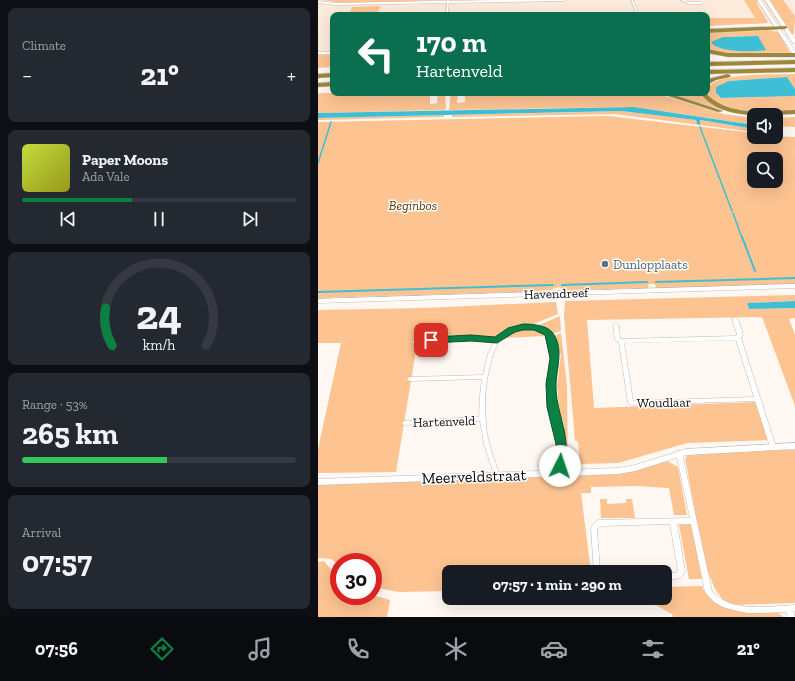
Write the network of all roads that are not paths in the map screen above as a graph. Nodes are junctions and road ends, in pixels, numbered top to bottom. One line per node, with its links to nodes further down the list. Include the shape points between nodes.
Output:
1 (563, 0): 8 (street)
2 (632, 0): 10 (street)
3 (682, 0): 4 (street, via 694,4)
4 (704, 0)
5 (759, 0): 11 (street)
6 (767, 0): 12 (street)
7 (318, 1): 8 (street, via 345,4)
8 (448, 1): 9 (street)
9 (447, 12)
10 (637, 12)
11 (777, 27): 12 (highway); 13 (highway); 14 (highway); 19 (street)
12 (785, 27): 15 (street)
13 (710, 28)
14 (710, 31)
15 (795, 42)
16 (710, 51): 19 (highway, via 733,55)
17 (318, 53): 18 (street)
18 (330, 53)
19 (795, 55): 20 (highway)
20 (710, 60)
21 (795, 62): 22 (highway)
22 (710, 64)
23 (795, 65): 24 (highway)
24 (710, 68)
25 (784, 70): 26 (highway); 29 (highway); 34 (highway, via 727,76)
26 (795, 70)
27 (318, 71): 28 (highway)
28 (330, 71)
29 (710, 72)
30 (330, 75): 31 (highway)
31 (318, 76)
32 (318, 80): 33 (highway)
33 (330, 80)
34 (710, 81)
35 (330, 84): 36 (highway)
36 (318, 85)
37 (672, 96): 40 (highway, via 720,111)
38 (706, 96): 39 (highway, via 713,103 736,111)
39 (795, 112)
40 (747, 115)
41 (783, 116): 42 (highway)
42 (795, 116)
43 (795, 286): 44 (street, Havendreef)
44 (318, 301)
45 (735, 319): 47 (street, via 740,334)
46 (616, 325): 50 (street, Woudlaar, via 618,340)
47 (738, 338): 50 (street); 53 (street)
48 (497, 340): 49 (street, via 445,338); 51 (street, Hartenveld); 59 (street, via 511,330 529,327 548,333 551,338 555,358 551,384 552,407 562,455)
49 (415, 342)
50 (621, 342): 53 (street, Woudlaar, via 631,403)
51 (485, 377): 52 (street); 54 (street, Hartenveld)
52 (410, 379)
53 (758, 399): 57 (street)
54 (483, 420): 55 (street, Hartenveld); 60 (street, Hartenveld)
55 (405, 423)
56 (795, 446): 57 (street, Meerveldstraat)
57 (773, 447): 58 (street, Meerveldstraat)
58 (679, 453): 59 (street, Meerveldstraat, via 625,470); 63 (street)
59 (557, 473): 60 (street, Meerveldstraat)
60 (497, 475): 61 (street, Meerveldstraat)
61 (318, 482)
62 (673, 521): 63 (street); 64 (street, via 598,523 594,528); 65 (street, via 682,571 678,576)
63 (693, 521): 66 (street, via 709,592 714,601 732,610)
64 (597, 565)
65 (672, 576)
66 (792, 608): 67 (street)
67 (791, 617)

